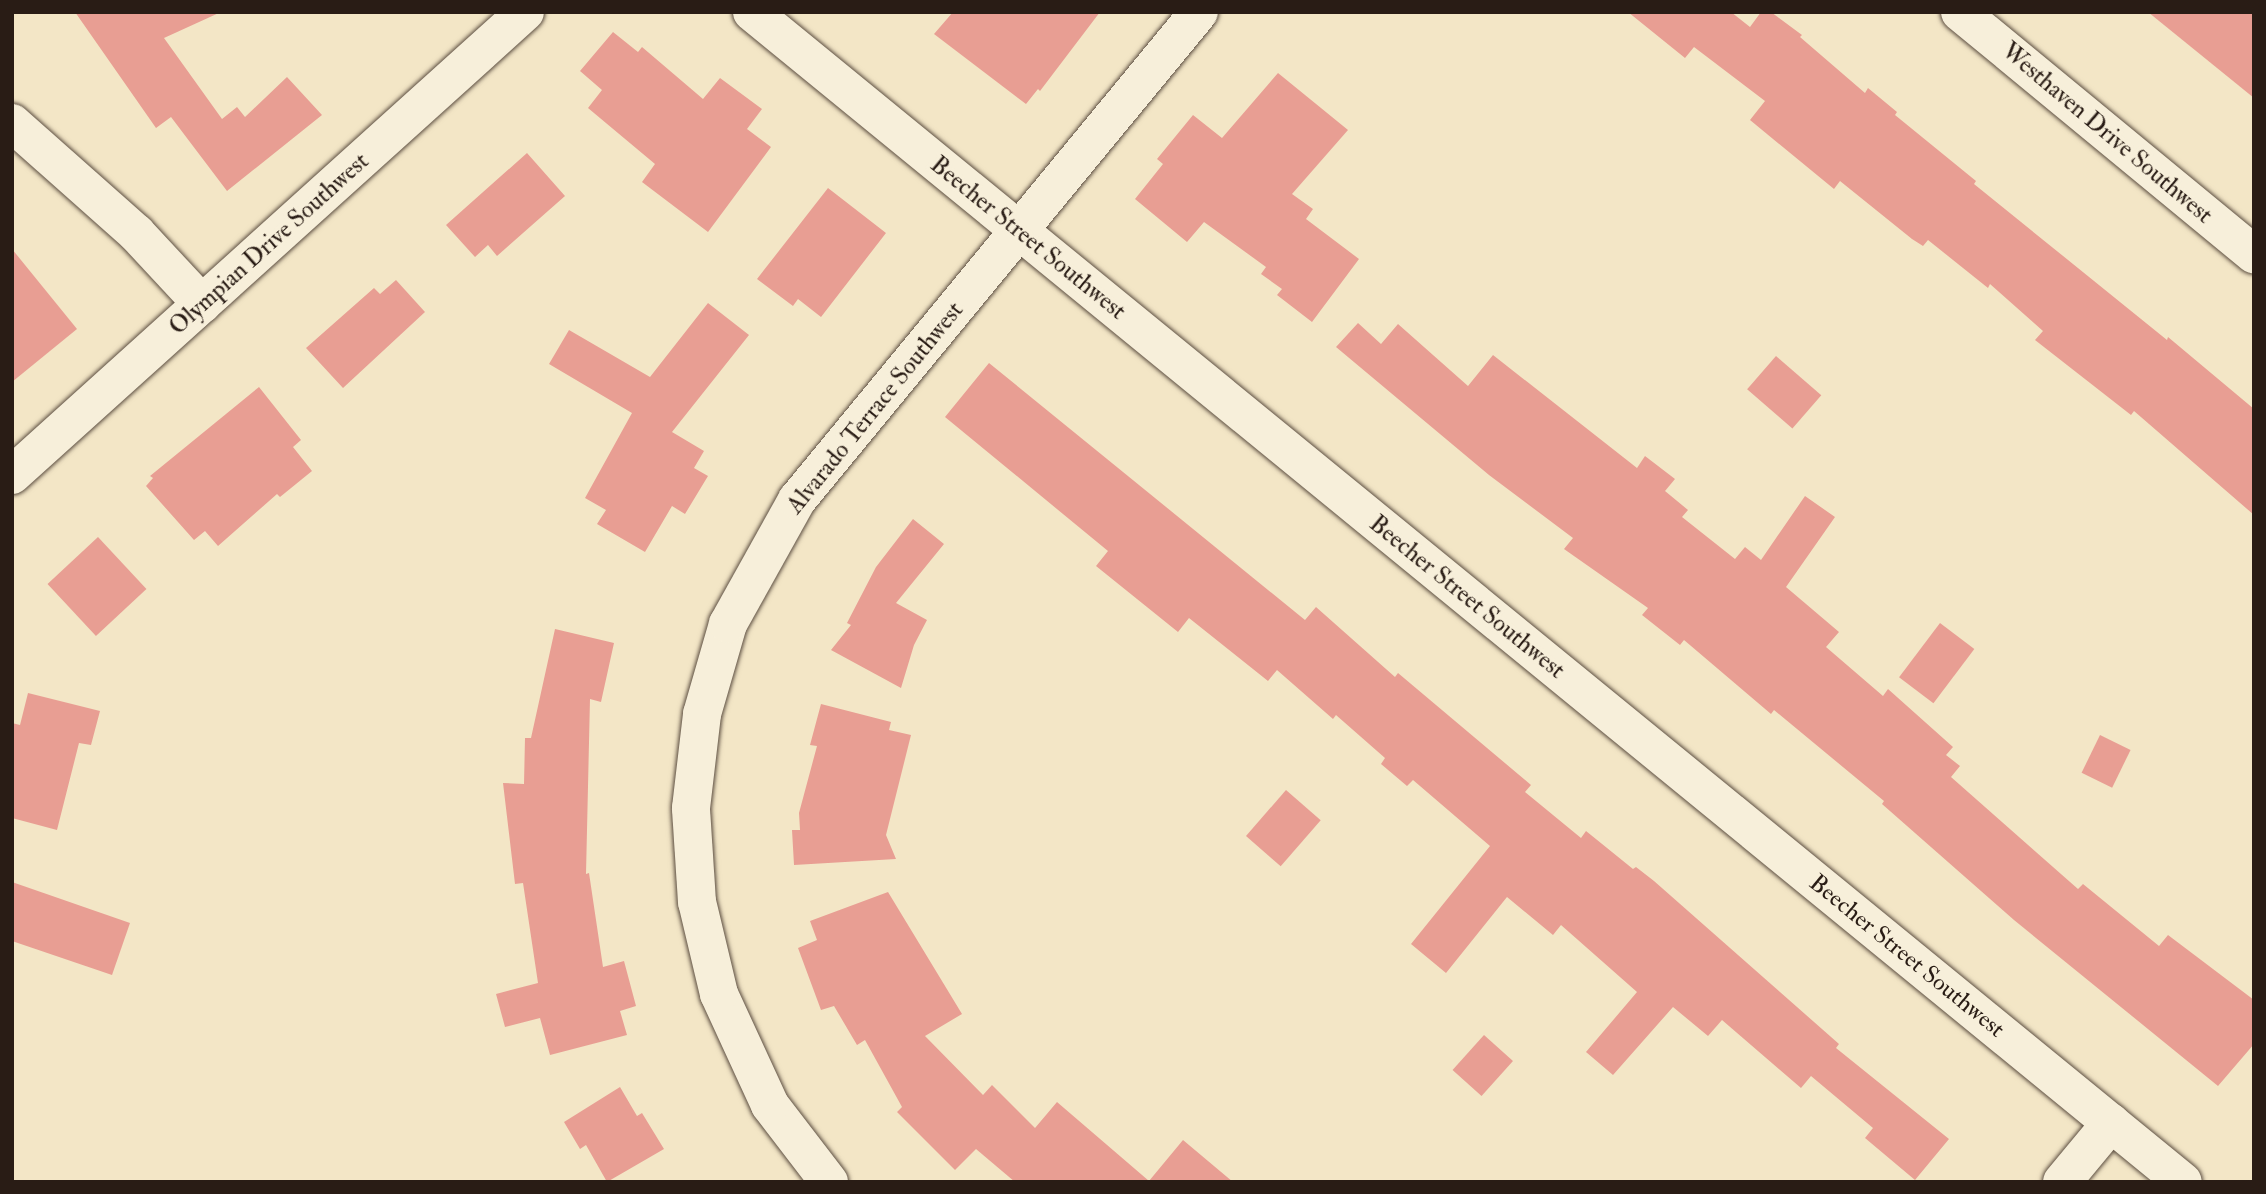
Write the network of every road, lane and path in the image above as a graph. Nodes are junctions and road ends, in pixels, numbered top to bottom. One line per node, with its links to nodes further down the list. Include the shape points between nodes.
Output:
1 (525, 12): 8 (street, Olympian Drive Southwest)
2 (752, 12): 6 (street, Beecher Street Southwest)
3 (1199, 12): 6 (street, Alvarado Terrace Southwest)
4 (1960, 12): 7 (street, Westhaven Drive Southwest)
5 (12, 123): 8 (street, via 136,233)
6 (1019, 231): 10 (street, Beecher Street Southwest); 11 (street, Alvarado Terrace Southwest, via 797,500 728,624 702,714 691,807 697,902 719,993 770,1105)
7 (2254, 254)
8 (202, 304): 9 (street, Olympian Drive Southwest)
9 (12, 475)
10 (2111, 1123): 12 (street); 13 (street, Beecher Street Southwest)
11 (829, 1182)
12 (2062, 1182)
13 (2183, 1182)

